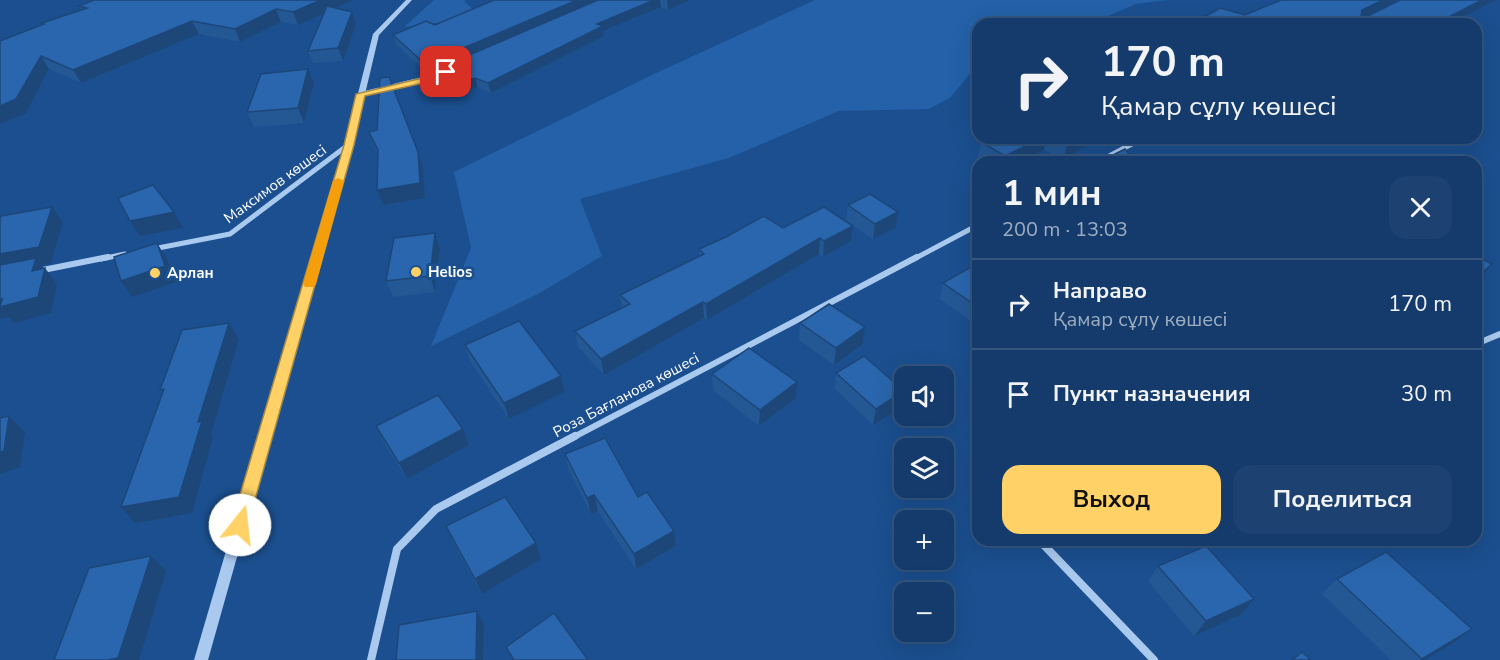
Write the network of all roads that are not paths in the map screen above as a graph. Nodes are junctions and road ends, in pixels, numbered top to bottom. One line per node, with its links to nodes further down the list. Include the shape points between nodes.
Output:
1 (409, 0): 3 (street, via 376,34)
2 (447, 71): 3 (street, via 425,80)
3 (361, 94): 5 (street)
4 (1132, 144): 6 (street)
5 (349, 145): 8 (street, Максимов көшесі, via 230,234); 14 (street)
6 (1109, 156)
7 (972, 228): 15 (street, Роза Бағланова көшесі, via 436,509 397,549)
8 (144, 250)
9 (134, 252): 10 (street)
10 (33, 272)
11 (1500, 334): 12 (street)
12 (1482, 342)
13 (1045, 546): 16 (street)
14 (201, 660)
15 (371, 660)
16 (1154, 660)

